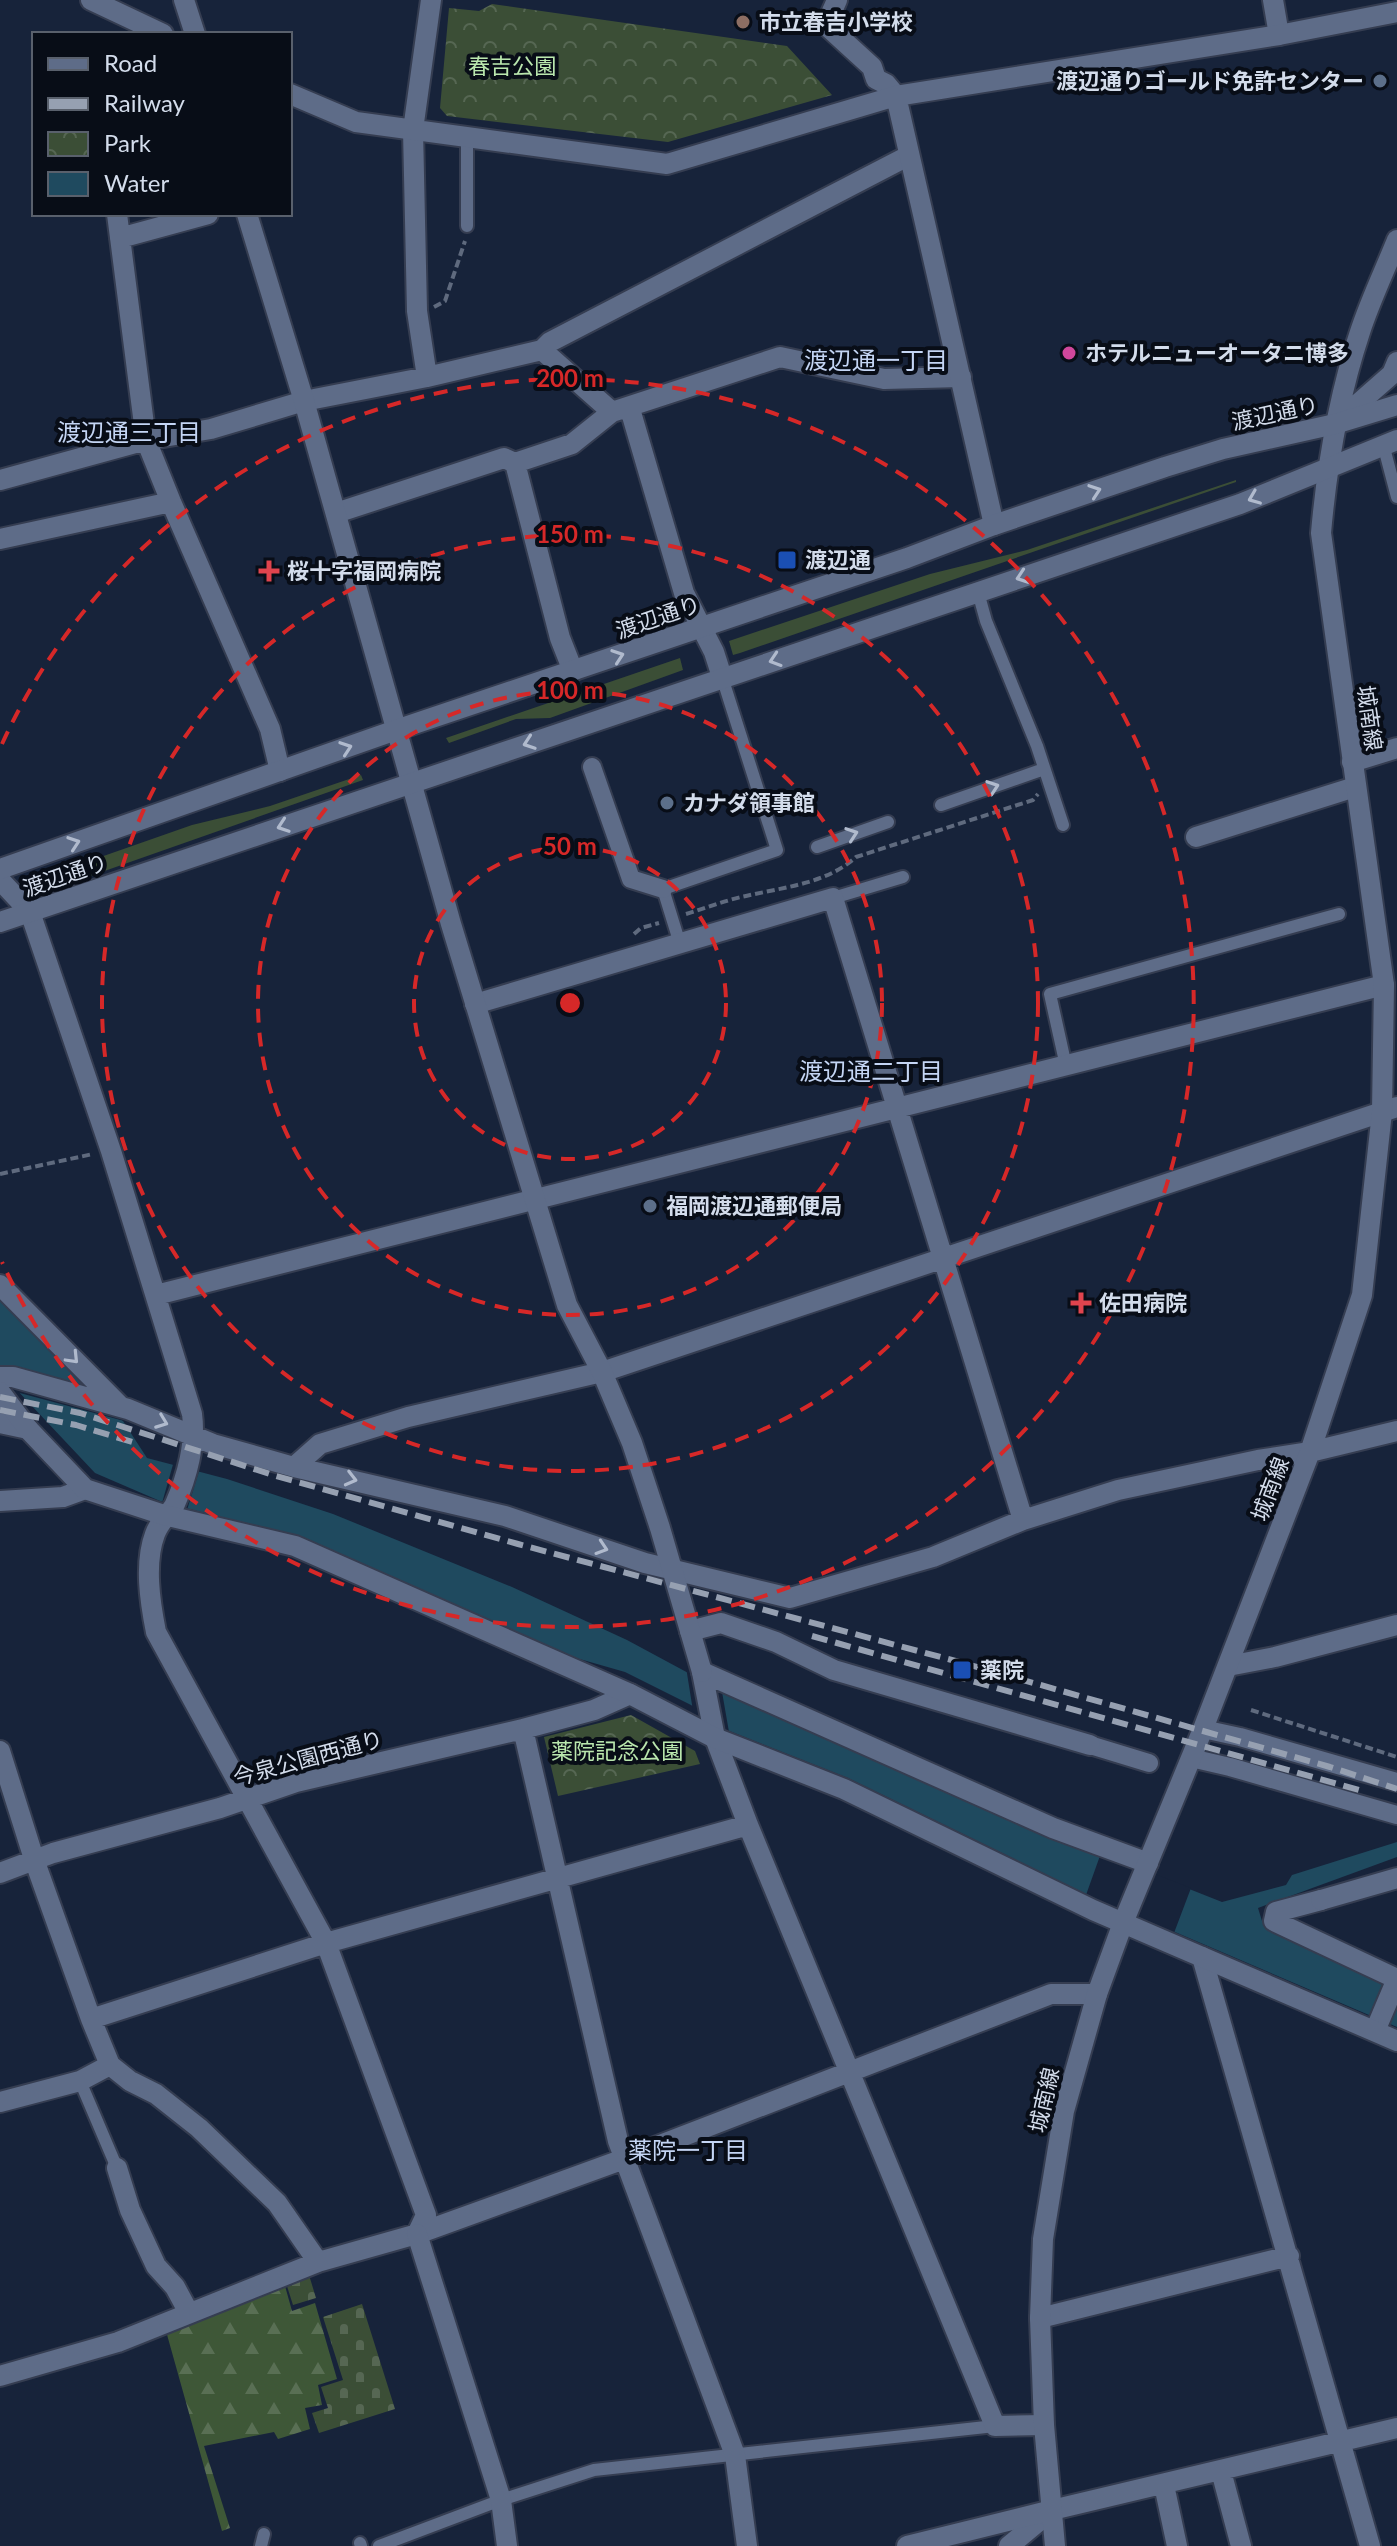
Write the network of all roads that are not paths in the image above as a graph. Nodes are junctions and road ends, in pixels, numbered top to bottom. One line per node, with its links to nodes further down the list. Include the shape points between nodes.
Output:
1 (91, 0): 7 (street)
2 (184, 0): 8 (street)
3 (431, 0): 12 (street)
4 (837, 0): 11 (street, via 826,25)
5 (1273, 0): 9 (street)
6 (1397, 12): 9 (street)
7 (159, 32)
8 (194, 32)
9 (1279, 35): 11 (street)
10 (292, 95): 12 (street, via 356,122)
11 (896, 96): 13 (street, via 667,164); 14 (street)
12 (413, 130): 13 (street); 23 (street, via 417,311)
13 (467, 137): 18 (lane)
14 (908, 156): 21 (street); 24 (street)
15 (117, 216): 19 (street)
16 (201, 216): 19 (street)
17 (248, 216): 25 (street)
18 (467, 226)
19 (120, 238): 29 (street)
20 (1397, 240): 28 (street, 城南線, via 1360,331)
21 (542, 350): 23 (street); 27 (street)
22 (1397, 362): 28 (street, via 1392,374)
23 (427, 377): 25 (street)
24 (961, 377): 27 (street, via 884,379 780,357); 37 (street)
25 (304, 401): 29 (street, via 211,429); 36 (street)
26 (1397, 405): 28 (street, 渡辺通り)
27 (621, 411): 31 (street, via 572,444); 40 (street)
28 (1335, 424): 32 (street, 城南線); 37 (street, 渡辺通り, one-way to 28, via 1223,449)
29 (146, 440): 33 (street); 35 (street)
30 (1390, 442): 32 (street, 渡辺通り); 34 (lane)
31 (515, 463): 36 (street, via 504,458); 41 (street)
32 (1327, 468): 39 (street, 渡辺通り, one-way to 39, via 1240,504); 45 (street, 城南線, via 1321,533)
33 (0, 480)
34 (1397, 497)
35 (171, 502): 38 (street); 47 (street, via 270,729)
36 (336, 513): 43 (street)
37 (994, 525): 40 (street, 渡辺通り)
38 (0, 539)
39 (978, 592): 42 (street, 渡辺通り, one-way to 42); 48 (lane)
40 (701, 628): 41 (street, 渡辺通り, one-way to 40); 42 (street)
41 (573, 671): 43 (street, 渡辺通り)
42 (722, 677): 49 (street, 渡辺通り, one-way to 49); 59 (lane, via 777,850)
43 (396, 730): 47 (street, 渡辺通り, one-way to 43); 49 (street)
44 (1397, 748): 45 (street)
45 (1352, 762): 50 (street, 城南線)
46 (592, 767): 59 (street, via 631,879)
47 (280, 771): 56 (street, 渡辺通り, one-way to 47)
48 (1039, 771): 51 (lane, one-way to 48); 53 (lane)
49 (410, 783): 61 (street, 渡辺通り, one-way to 61); 66 (street)
50 (1355, 787): 54 (street); 65 (street, 城南線)
51 (941, 805)
52 (888, 822): 55 (lane, one-way to 52)
53 (1063, 825)
54 (1196, 837)
55 (817, 847)
56 (0, 869)
57 (903, 877): 60 (lane)
58 (0, 880): 61 (street)
59 (663, 889): 64 (lane)
60 (833, 898): 64 (street); 68 (street)
61 (30, 912): 63 (street, 渡辺通り); 73 (street)
62 (1339, 914): 67 (lane, via 1050,994)
63 (0, 922)
64 (680, 944): 66 (street)
65 (1384, 985): 67 (street); 69 (street, 城南線)
66 (475, 1004): 70 (street)
67 (1066, 1066): 68 (street)
68 (898, 1109): 70 (street); 71 (street)
69 (1390, 1110): 71 (street); 81 (street, 城南線, via 1362,1295)
70 (535, 1200): 73 (street); 74 (street, via 567,1305)
71 (943, 1257): 74 (street); 86 (street)
72 (0, 1285): 76 (street, one-way to 76)
73 (156, 1295): 80 (street)
74 (602, 1372): 82 (street, via 408,1417 320,1444); 87 (street, via 632,1443)
75 (0, 1382): 76 (street, via 13,1377); 78 (street)
76 (125, 1408): 80 (street, one-way to 80)
77 (0, 1423): 78 (street)
78 (28, 1429): 83 (street)
79 (1397, 1431): 81 (street)
80 (195, 1436): 82 (street); 85 (street)
81 (1310, 1452): 86 (street, via 1118,1490); 90 (street, 城南線)
82 (294, 1467): 87 (street, one-way to 87, via 505,1516)
83 (85, 1489): 84 (street, via 63,1497); 85 (street)
84 (0, 1501)
85 (169, 1511): 92 (street, via 295,1546); 101 (street, via 154,1537 150,1570 156,1632)
86 (1023, 1520): 87 (street, via 933,1557 790,1598)
87 (671, 1569): 89 (street)
88 (1397, 1625): 90 (street)
89 (690, 1631): 91 (street); 96 (street, via 721,1623 834,1670)
90 (1228, 1666): 94 (street, 城南線)
91 (702, 1674): 95 (street); 105 (street)
92 (630, 1694): 93 (street, 今泉公園西通り, via 594,1710); 95 (street)
93 (523, 1729): 101 (street, 今泉公園西通り, via 296,1782); 108 (street)
94 (1203, 1729): 98 (street, 城南線); 100 (street)
95 (713, 1730): 103 (street); 109 (street)
96 (1090, 1745): 99 (street)
97 (0, 1751): 104 (street)
98 (1191, 1758): 102 (street); 105 (street, 城南線)
99 (1149, 1763)
100 (1397, 1782)
101 (246, 1800): 104 (street, 今泉公園西通り); 110 (street)
102 (1397, 1815)
103 (748, 1825): 108 (street); 117 (street)
104 (35, 1862): 106 (street, 今泉公園西通り); 113 (street)
105 (1147, 1866): 109 (street, 城南線)
106 (3, 1870)
107 (1397, 1878): 114 (street, via 1276,1912 1274,1921 1397,1979)
108 (557, 1879): 110 (street); 120 (street)
109 (1125, 1918): 111 (street); 112 (street, 城南線)
110 (326, 1943): 113 (street); 122 (street, via 426,2215)
111 (1202, 1957): 114 (street); 123 (street)
112 (1097, 1994): 117 (street, via 1051,1994); 126 (street, 城南線, via 1064,2111 1043,2239)
113 (91, 2019): 116 (street)
114 (1377, 2026): 115 (street)
115 (1397, 2041)
116 (110, 2065): 118 (street); 124 (street, via 199,2128 277,2203)
117 (849, 2071): 120 (street); 129 (street)
118 (80, 2081): 119 (street); 121 (lane)
119 (0, 2102)
120 (624, 2159): 122 (street); 132 (street)
121 (117, 2168): 125 (street, via 156,2266)
122 (417, 2234): 124 (street); 135 (street)
123 (1289, 2256): 126 (street); 131 (street)
124 (318, 2262): 125 (street)
125 (189, 2313): 127 (street, via 118,2342)
126 (1040, 2318): 128 (street, 城南線)
127 (0, 2376)
128 (1044, 2425): 129 (street); 136 (street, 城南線)
129 (995, 2426): 132 (lane)
130 (1397, 2428): 131 (street)
131 (1340, 2442): 133 (street); 145 (street)
132 (735, 2455): 135 (lane, via 594,2470); 139 (street)
133 (1221, 2471): 134 (street); 144 (street)
134 (1164, 2485): 136 (street); 143 (street)
135 (501, 2500): 137 (lane); 138 (street)
136 (1052, 2510): 140 (street); 141 (street); 142 (street, 城南線)
137 (379, 2546)
138 (507, 2546)
139 (747, 2546)
140 (907, 2546)
141 (1009, 2546)
142 (1055, 2546)
143 (1177, 2546)
144 (1241, 2546)
145 (1370, 2546)

